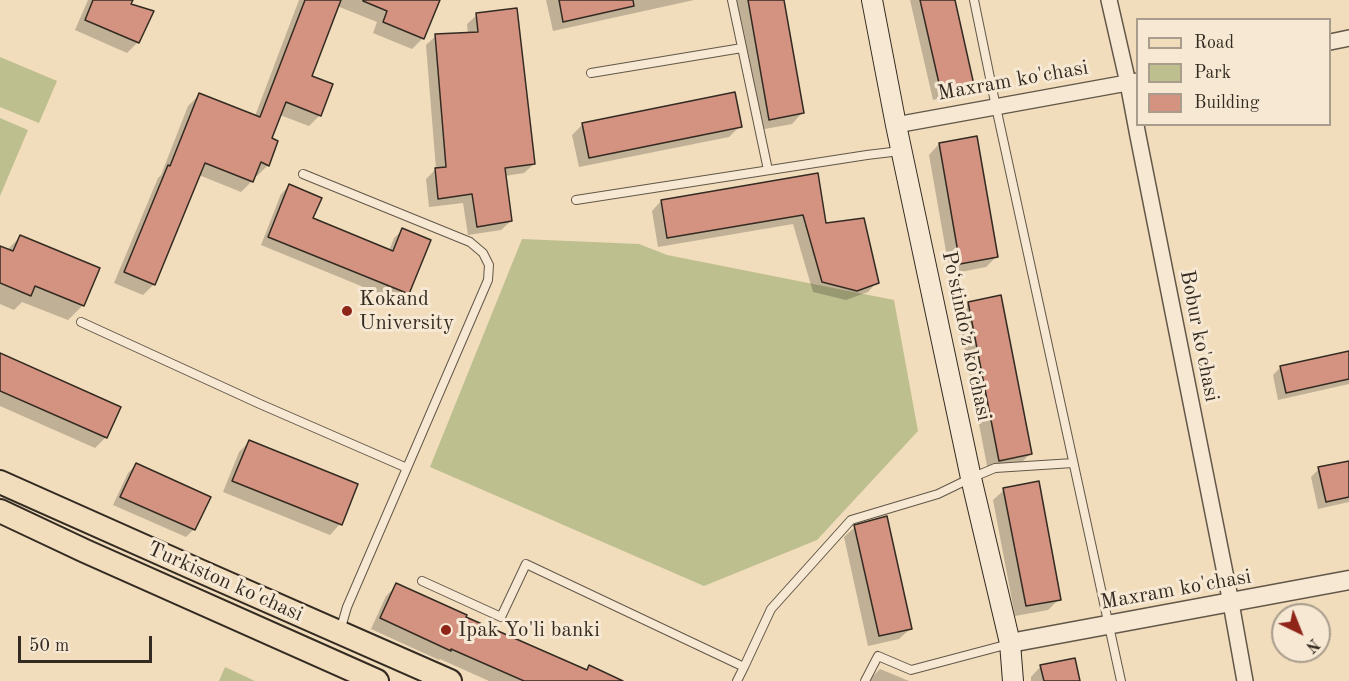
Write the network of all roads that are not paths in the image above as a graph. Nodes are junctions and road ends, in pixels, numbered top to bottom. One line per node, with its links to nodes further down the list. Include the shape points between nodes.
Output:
1 (732, 0): 7 (lane)
2 (872, 0): 12 (main road, Poʻstindoʻz koʻchasi)
3 (974, 0): 10 (lane)
4 (1109, 0): 9 (street, Bobur ko'chasi)
5 (1349, 38): 6 (street)
6 (1331, 42)
7 (742, 48): 8 (lane); 15 (lane)
8 (591, 73)
9 (1133, 82): 10 (street, Maxram ko'chasi); 11 (street, Bobur ko'chasi)
10 (996, 107): 12 (street, Maxram ko'chasi); 19 (lane)
11 (1136, 114)
12 (896, 126): 14 (main road, Poʻstindoʻz koʻchasi)
13 (1137, 126): 26 (street, Bobur ko'chasi)
14 (902, 151): 15 (lane); 21 (main road, Poʻstindoʻz koʻchasi)
15 (768, 170): 17 (lane)
16 (303, 174): 20 (lane, via 470,242 483,253 489,265 488,280)
17 (576, 200)
18 (81, 322): 20 (lane)
19 (1073, 463): 21 (lane, via 995,468); 27 (lane)
20 (407, 468): 28 (lane)
21 (971, 478): 29 (main road, Poʻstindoʻz koʻchasi); 30 (lane, via 938,494 851,520 771,609)
22 (0, 482): 28 (main road, Turkiston ko'chasi)
23 (0, 511): 31 (main road, Turkiston ko'chasi)
24 (1349, 580): 26 (street, Maxram ko'chasi)
25 (422, 581): 30 (lane, via 501,617 526,564)
26 (1231, 603): 27 (street, Maxram ko'chasi); 37 (street, Bobur ko'chasi)
27 (1108, 625): 29 (street, Maxram ko'chasi); 36 (lane)
28 (340, 632): 32 (main road, Turkiston ko'chasi)
29 (1011, 643): 34 (lane, via 911,670 878,656); 35 (main road, Poʻstindoʻz koʻchasi)
30 (744, 667): 33 (lane)
31 (377, 681)
32 (450, 681)
33 (737, 681)
34 (865, 681)
35 (1013, 681)
36 (1121, 681)
37 (1245, 681)

